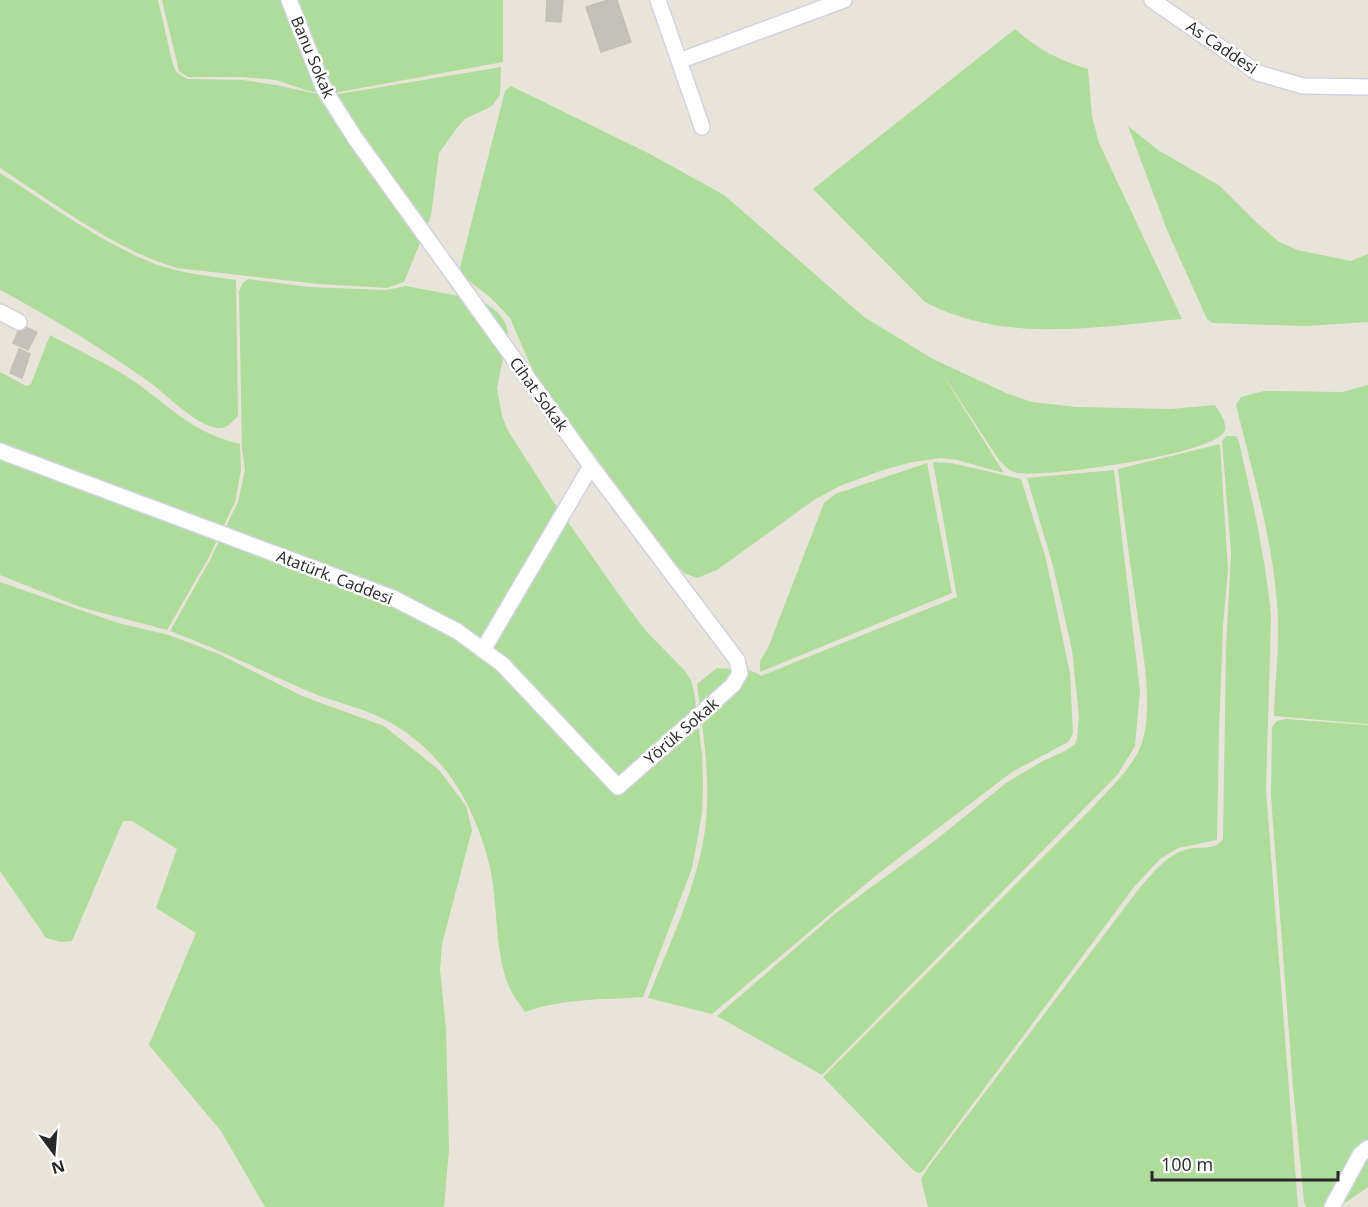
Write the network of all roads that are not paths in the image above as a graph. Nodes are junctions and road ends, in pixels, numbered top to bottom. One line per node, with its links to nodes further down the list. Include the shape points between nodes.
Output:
1 (289, 0): 7 (street, Banu Sokak, via 324,89)
2 (658, 0): 5 (street)
3 (844, 0): 5 (street)
4 (1156, 1): 6 (street, As Caddesi, via 1257,73 1303,86)
5 (679, 61): 8 (street)
6 (1368, 87)
7 (340, 113): 12 (street, Cihat Sokak)
8 (702, 127)
9 (0, 312): 10 (street)
10 (19, 322)
11 (0, 451): 13 (street, Atatürk. Caddesi, via 393,598 457,631)
12 (591, 466): 13 (street); 14 (street, Cihat Sokak, via 737,660)
13 (483, 650): 15 (street, Atatürk. Caddesi, via 502,664)
14 (740, 673): 15 (street, Yörük Sokak, via 733,686)
15 (618, 787)
16 (1368, 1148): 17 (street, via 1356,1161)
17 (1332, 1207)

